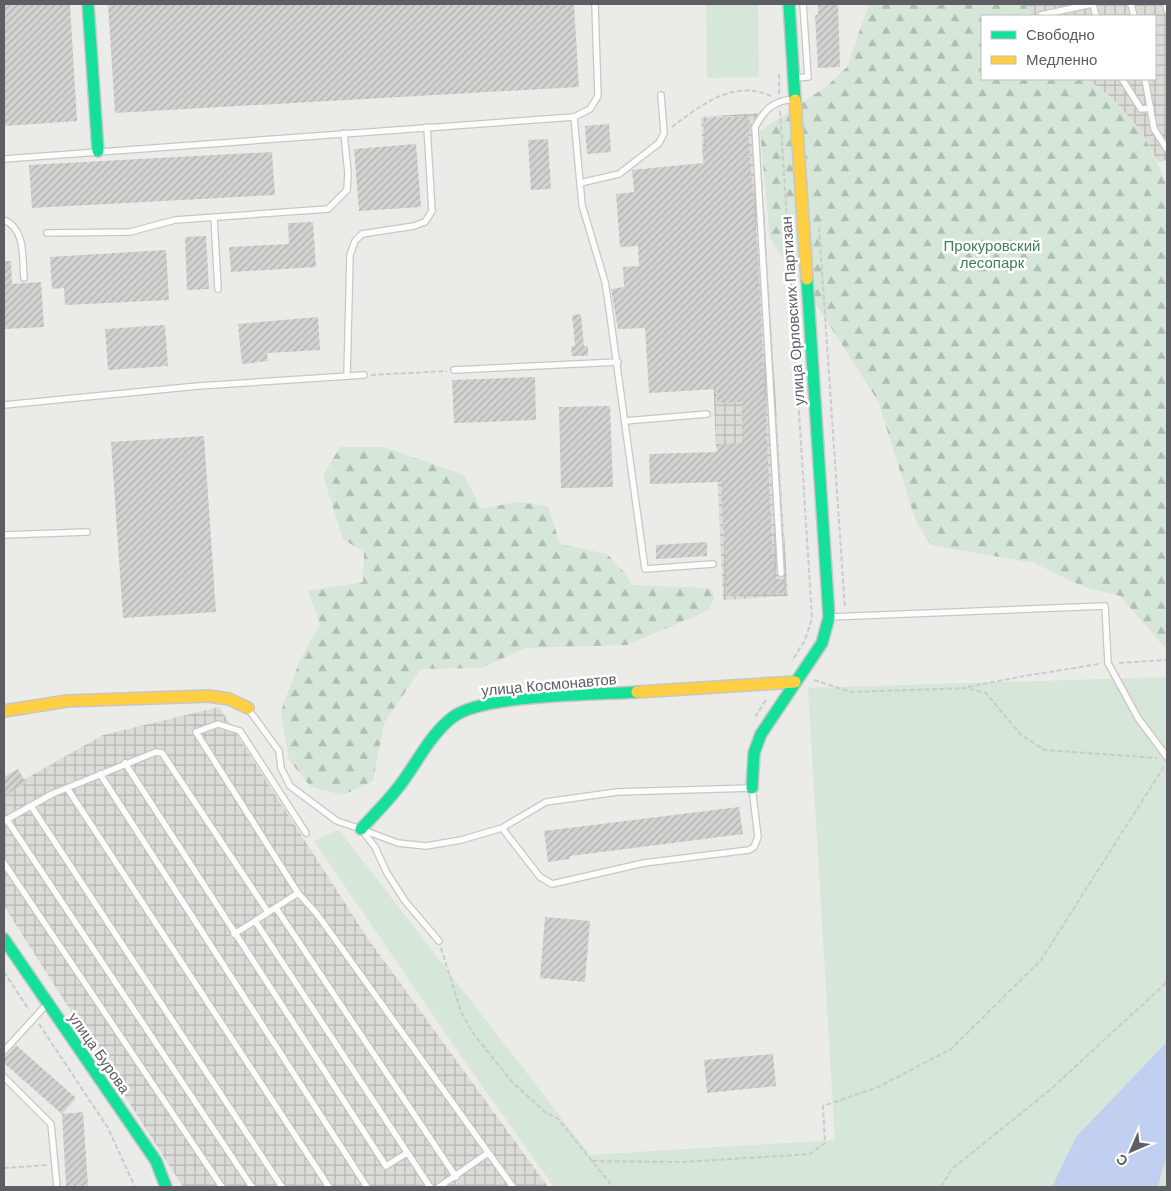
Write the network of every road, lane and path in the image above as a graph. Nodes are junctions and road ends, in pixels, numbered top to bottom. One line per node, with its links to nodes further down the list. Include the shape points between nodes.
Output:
1 (88, 4): 22 (street)
2 (595, 4): 17 (lane, via 598,96 590,108)
3 (789, 4): 10 (street, улица Орловских Партизан)
4 (803, 4): 10 (lane, via 808,77)
5 (1092, 4): 8 (lane)
6 (1166, 4): 7 (lane)
7 (1167, 10)
8 (1045, 15)
9 (778, 71): 15 (path)
10 (793, 78): 14 (street, улица Орловских Партизан)
11 (1123, 80): 16 (lane, via 1141,109)
12 (1145, 80): 16 (lane)
13 (662, 95): 20 (lane)
14 (794, 99): 15 (lane); 43 (street, улица Орловских Партизан)
15 (780, 100): 20 (path, via 763,93 734,90 698,107); 41 (lane, via 764,112 756,127); 45 (path, via 812,618 805,640)
16 (1150, 108): 21 (lane, via 1154,129)
17 (574, 117): 18 (lane); 24 (lane)
18 (427, 127): 19 (lane); 34 (lane, via 432,211 425,222 414,226 362,234 350,254)
19 (344, 133): 22 (lane); 25 (lane, via 347,190 328,209)
20 (664, 133): 24 (lane, via 659,143 619,174)
21 (1167, 149)
22 (98, 151): 23 (lane)
23 (4, 159)
24 (580, 183): 31 (lane, via 582,205 605,282)
25 (214, 217): 28 (lane, via 175,220 130,232); 30 (lane)
26 (4, 220): 29 (lane, via 20,235)
27 (818, 224): 42 (path)
28 (48, 233)
29 (24, 278)
30 (218, 289)
31 (618, 362): 32 (lane); 37 (lane)
32 (454, 370): 33 (path)
33 (364, 375): 34 (lane)
34 (347, 376): 35 (lane, via 198,386)
35 (4, 405)
36 (707, 414): 37 (lane)
37 (625, 421): 40 (lane, via 645,569)
38 (87, 532): 39 (lane)
39 (4, 536)
40 (713, 564)
41 (781, 573)
42 (845, 616): 43 (lane); 46 (lane, via 1105,606)
43 (829, 617): 47 (street, улица Орловских Партизан, via 822,643)
44 (1167, 660): 46 (path)
45 (792, 662)
46 (1108, 663): 49 (path); 54 (lane, via 1138,718)
47 (798, 679): 48 (street, улица Космонавтов); 49 (path, via 852,692); 58 (street, улица Орловских Партизан, via 761,734 754,753)
48 (778, 683): 52 (path); 62 (street, улица Космонавтов, via 515,700 474,706 454,717 437,734 412,772)
49 (966, 688): 53 (path, via 986,693 1021,735 1045,750)
50 (248, 708): 51 (street, via 229,699 208,696 67,701); 62 (lane, via 279,751 281,768 290,786 337,821)
51 (4, 711)
52 (751, 723)
53 (1158, 758)
54 (1167, 759): 80 (path, via 1041,960 951,1049 878,1086 822,1106 825,1143 810,1154 683,1162)
55 (125, 763): 56 (lane); 67 (lane, via 156,752 162,753); 69 (lane)
56 (100, 774): 57 (lane); 91 (lane)
57 (67, 788): 59 (lane); 90 (lane)
58 (752, 788): 61 (lane, via 617,792 546,802); 61 (lane, via 758,838 749,850 644,863 559,884 540,877)
59 (31, 806): 60 (lane); 89 (lane)
60 (5, 821): 88 (lane)
61 (502, 828): 62 (lane, via 426,846 398,843)
62 (361, 829): 71 (lane, via 375,847 405,901)
63 (306, 833): 65 (lane, via 240,731 218,724 196,732)
64 (4, 863): 87 (lane)
65 (298, 894): 66 (lane); 79 (lane, via 317,914)
66 (276, 908): 67 (lane); 83 (lane)
67 (268, 912): 68 (lane)
68 (255, 920): 69 (lane); 78 (lane)
69 (234, 934): 78 (lane, via 386,1166)
70 (4, 939): 74 (street, улица Бурова)
71 (439, 941): 80 (path, via 461,1012 473,1033 512,1082 544,1112 558,1119)
72 (4, 972): 75 (path)
73 (1167, 982): 96 (path, via 1051,1089 952,1169)
74 (47, 1004): 75 (lane); 86 (street, улица Бурова, via 156,1161)
75 (35, 1018): 76 (lane); 85 (path, via 108,1128)
76 (4, 1051)
77 (4, 1077): 81 (lane, via 52,1124)
78 (408, 1153): 92 (lane)
79 (488, 1153): 83 (lane); 94 (lane)
80 (592, 1160): 95 (path)
81 (55, 1164): 82 (path); 84 (lane)
82 (4, 1168)
83 (456, 1177): 93 (lane)
84 (57, 1187)
85 (134, 1187)
86 (166, 1187)
87 (222, 1187)
88 (252, 1187)
89 (282, 1187)
90 (329, 1187)
91 (367, 1187)
92 (430, 1187)
93 (439, 1187)
94 (513, 1187)
95 (613, 1187)
96 (941, 1187)

